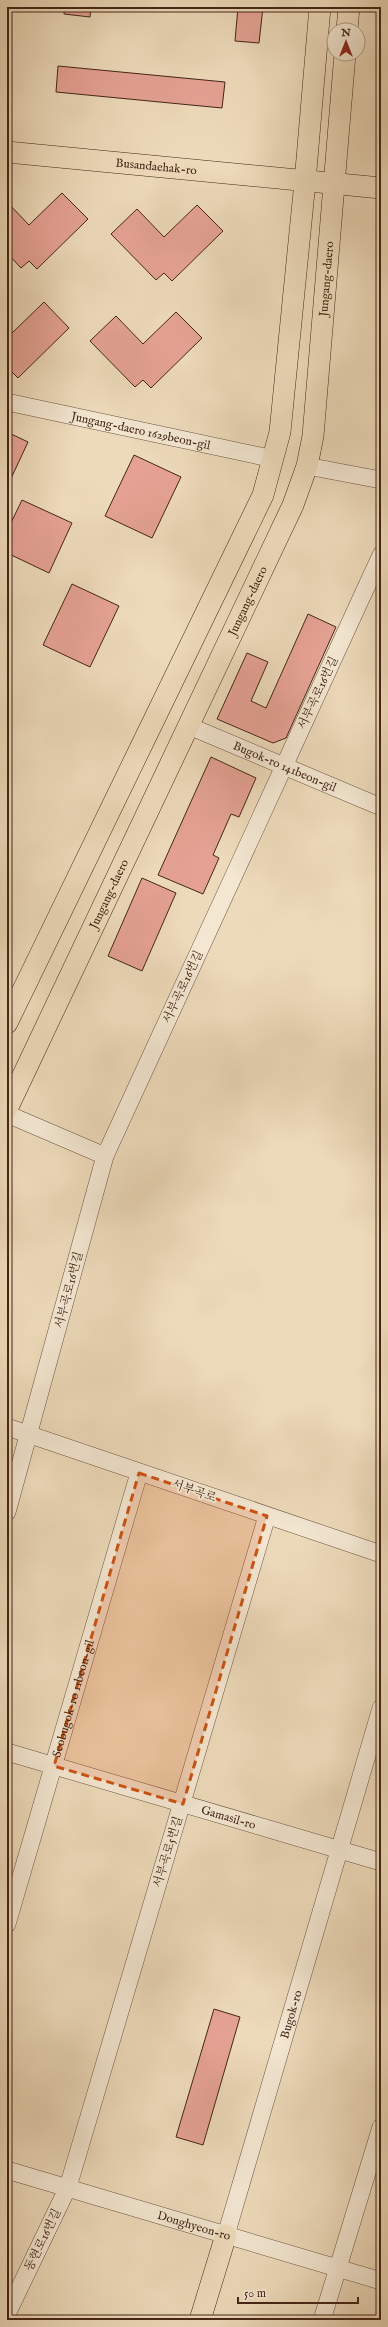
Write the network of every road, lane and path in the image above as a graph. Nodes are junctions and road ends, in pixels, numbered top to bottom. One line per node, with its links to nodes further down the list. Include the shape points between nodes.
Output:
1 (320, 7): 6 (main road)
2 (349, 7): 3 (main road)
3 (348, 22)
4 (344, 62): 7 (main road, Jungang-daero)
5 (7, 152): 6 (main road, Busandaehak-ro)
6 (305, 182): 7 (main road, Busandaehak-ro); 10 (main road, via 280,432)
7 (335, 184): 8 (main road, Busandaehak-ro); 11 (main road, Jungang-daero, via 313,436)
8 (381, 188)
9 (7, 402): 10 (street, Jungang-daero 1629beon-gil)
10 (274, 459): 17 (main road, via 263,496)
11 (307, 466): 12 (street); 14 (main road, Jungang-daero, via 293,505)
12 (381, 480)
13 (381, 555): 15 (street, 서부곡로16번길)
14 (189, 726): 15 (street, Bugok-ro 141beon-gil); 18 (main road, Jungang-daero)
15 (285, 765): 16 (street, Bugok-ro 141beon-gil); 20 (street, 서부곡로16번길)
16 (381, 807)
17 (7, 1023)
18 (7, 1109)
19 (7, 1114): 20 (street)
20 (105, 1156): 22 (street, 서부곡로16번길)
21 (7, 1427): 22 (street, 서부곡로)
22 (30, 1436): 23 (street, 서부곡로); 24 (street, 서부곡로16번길)
23 (139, 1473): 25 (street, 서부곡로); 29 (street, Seobugok-ro 11beon-gil)
24 (7, 1512)
25 (267, 1516): 26 (street, 서부곡로); 30 (street, 서부곡로5번길)
26 (381, 1554)
27 (381, 1708): 31 (street, Bugok-ro)
28 (7, 1752): 29 (street, Gamasil-ro)
29 (54, 1766): 30 (street, Gamasil-ro); 33 (street, Seobugok-ro 11beon-gil)
30 (183, 1804): 31 (street, Gamasil-ro); 36 (street, 서부곡로5번길)
31 (340, 1850): 32 (street, Gamasil-ro); 37 (street, Bugok-ro)
32 (381, 1862)
33 (7, 1924)
34 (381, 2126): 38 (street)
35 (7, 2170): 36 (street, Donghyeon-ro)
36 (68, 2187): 37 (street, Donghyeon-ro); 40 (street, 동현로16번길)
37 (226, 2235): 38 (street, Donghyeon-ro); 41 (main road, Bugok-ro)
38 (338, 2268): 39 (street, Donghyeon-ro); 42 (street)
39 (381, 2281)
40 (7, 2314)
41 (200, 2320)
42 (322, 2320)

